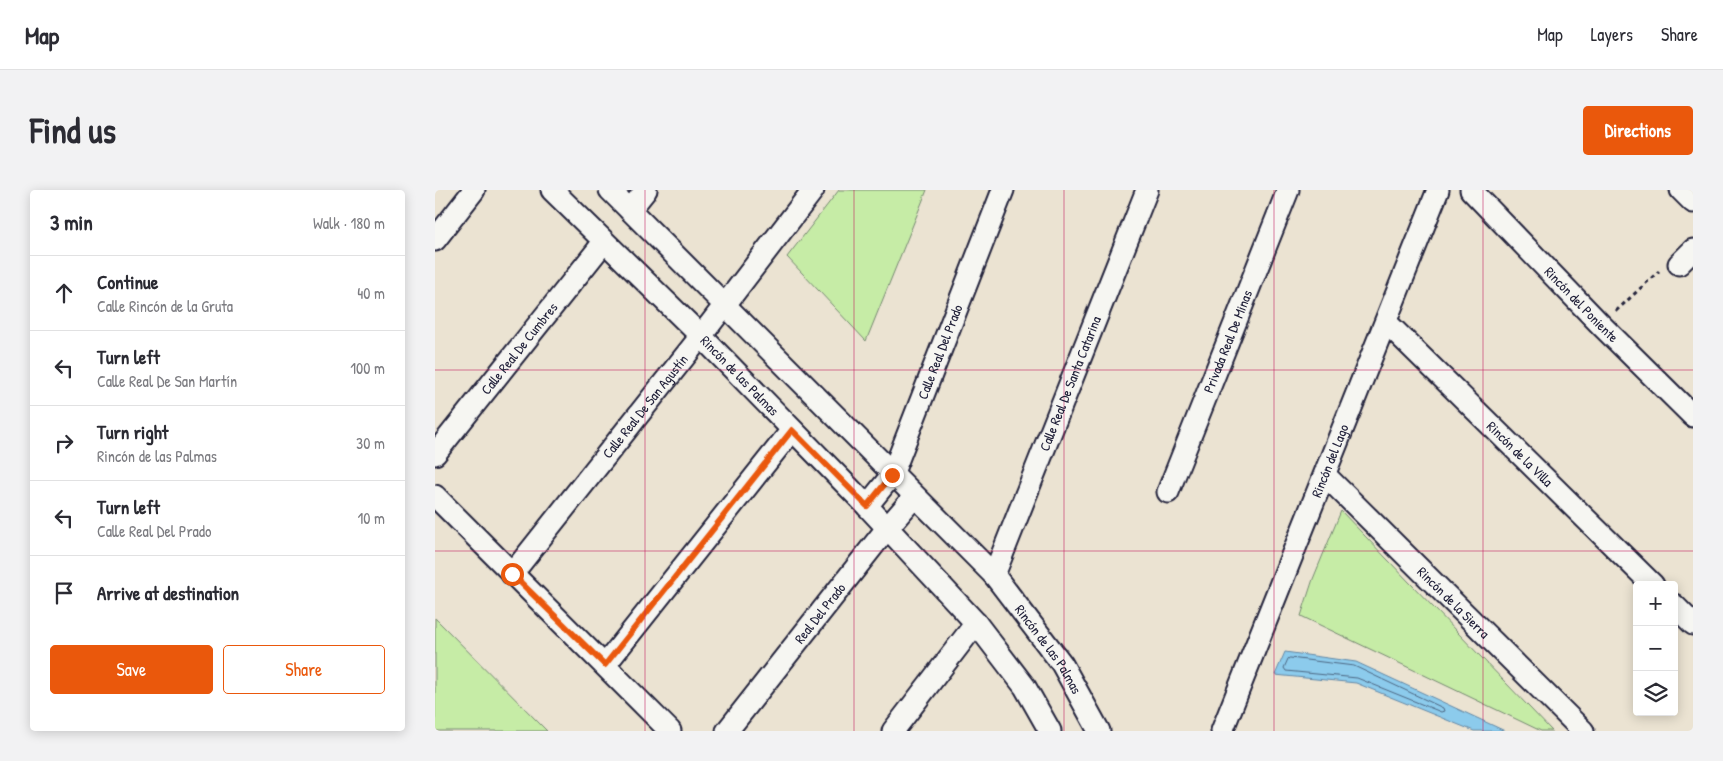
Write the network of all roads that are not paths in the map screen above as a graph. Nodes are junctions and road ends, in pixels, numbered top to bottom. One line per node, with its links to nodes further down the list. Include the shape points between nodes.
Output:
1 (473, 190): 14 (street)
2 (553, 190): 15 (street, Rincón de las Palmas)
3 (610, 190): 13 (street, Rincón de las Palmas)
4 (646, 190): 13 (street)
5 (813, 190): 16 (street, Calle Real De San Agustín)
6 (1003, 190): 22 (street, Calle Real Del Prado)
7 (1147, 190): 30 (street, Calle Real De Santa Catarina)
8 (1288, 190): 24 (street, Privada Real De Minas)
9 (1438, 190): 17 (street, Rincón del Lago)
10 (1471, 190): 19 (street, Rincón del Poniente)
11 (1681, 190): 12 (street)
12 (1693, 202)
13 (631, 210): 16 (street, Rincón de las Palmas)
14 (435, 240)
15 (604, 242): 18 (street, Rincón de las Palmas); 21 (street, Calle Real De Cumbres)
16 (725, 305): 18 (street, Calle Real De San Agustín); 22 (street, Rincón de las Palmas)
17 (1386, 322): 23 (street, Rincón del Lago); 31 (street, Rincón de la Villa)
18 (701, 336): 20 (street, Rincón de las Palmas); 29 (street, Calle Real De San Agustín)
19 (1693, 416)
20 (792, 430): 27 (street, Rincón de las Palmas); 35 (street)
21 (435, 454)
22 (892, 475): 26 (street, Rincón de las Palmas); 27 (street, Calle Real Del Prado)
23 (1325, 475): 41 (street, Rincón del Lago); 42 (street, Rincón de la Sierra)
24 (1167, 492)
25 (435, 496): 29 (street)
26 (914, 497): 28 (street, Real Del Prado); 30 (street, Rincón de las Palmas)
27 (867, 506): 28 (street, Rincón de las Palmas)
28 (888, 528): 33 (street, Rincón de las Palmas); 37 (street, Real Del Prado)
29 (512, 574): 35 (street)
30 (994, 575): 40 (street, Rincón de las Palmas, via 1062,664)
31 (1649, 581)
32 (1678, 610): 34 (street)
33 (976, 623): 38 (street); 39 (street, Rincón de las Palmas, via 1025,687)
34 (1693, 624)
35 (605, 665): 36 (street)
36 (670, 731)
37 (727, 731)
38 (893, 731)
39 (1050, 731)
40 (1099, 731)
41 (1222, 731)
42 (1583, 731)

